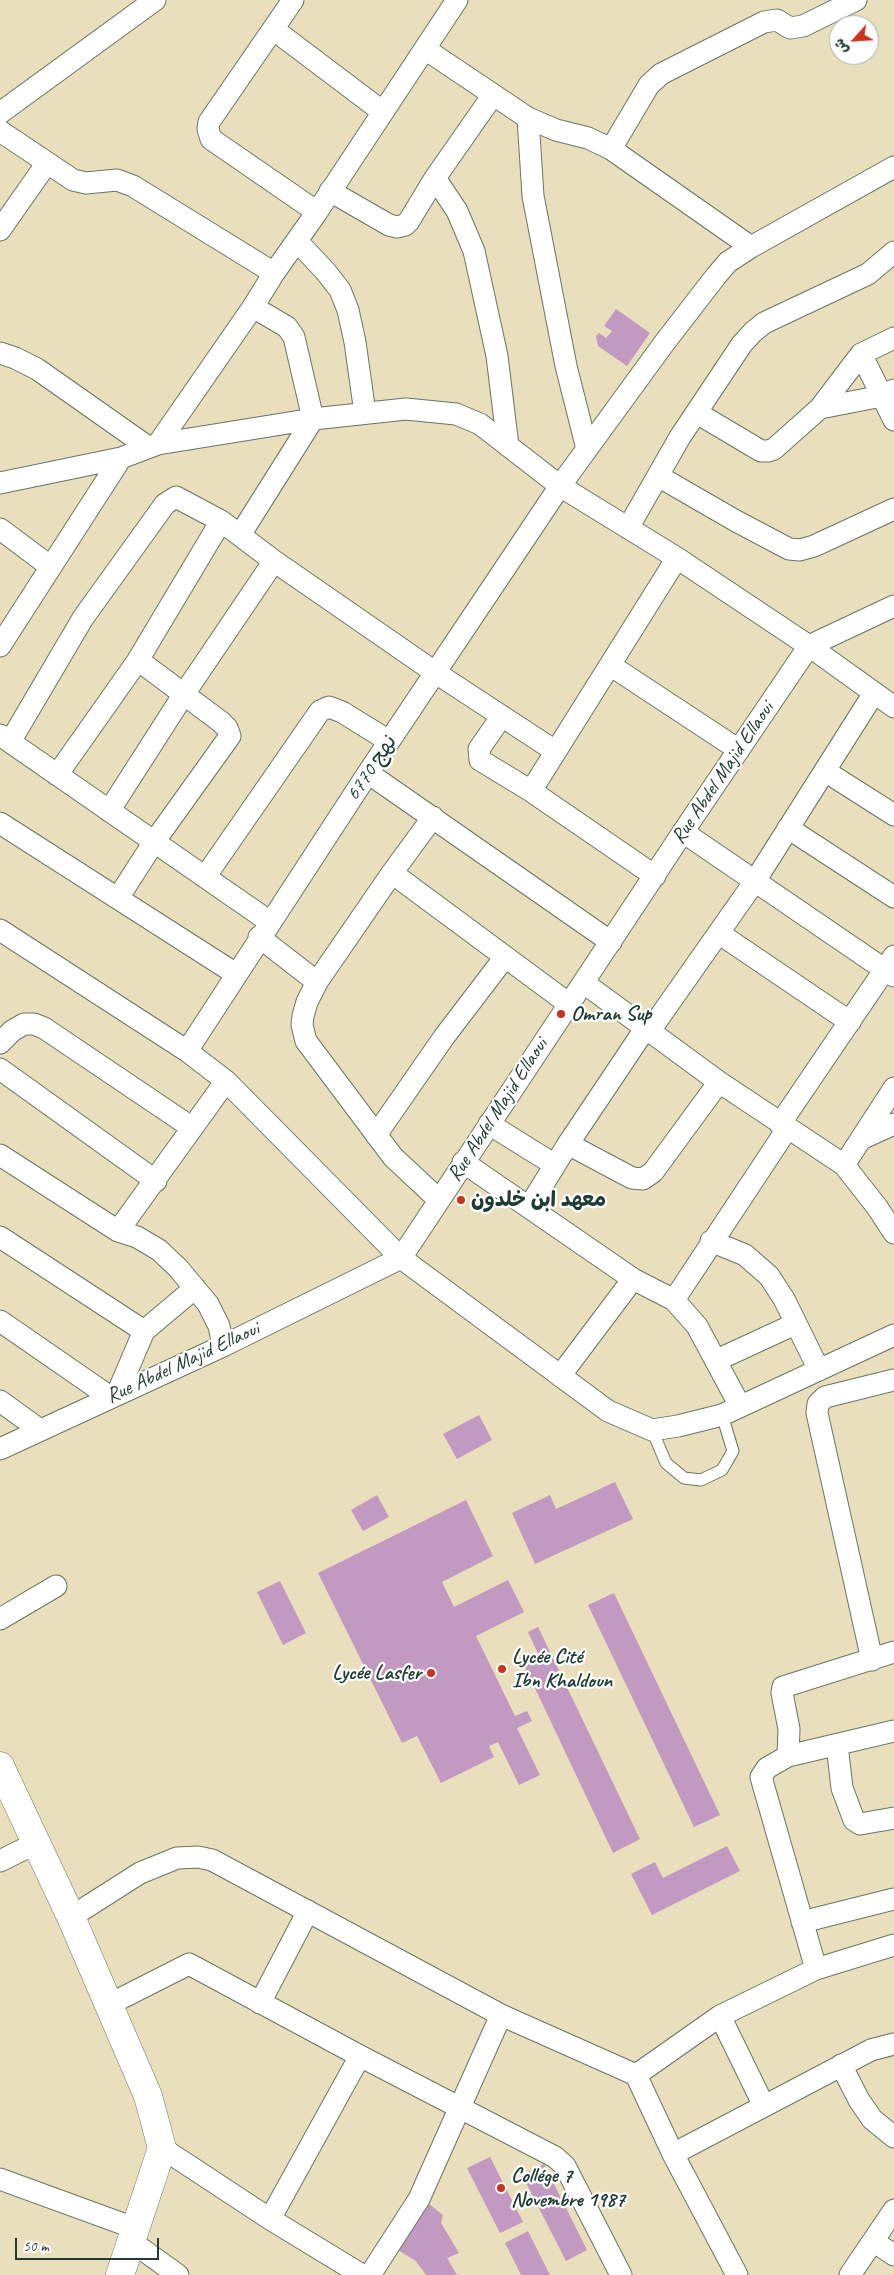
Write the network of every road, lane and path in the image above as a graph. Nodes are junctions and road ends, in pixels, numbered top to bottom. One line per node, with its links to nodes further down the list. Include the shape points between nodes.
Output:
1 (156, 0): 9 (street)
2 (294, 0): 5 (street)
3 (457, 0): 6 (street)
4 (856, 0): 12 (street, via 803,26 790,28 776,20 764,22 661,74 649,85)
5 (273, 29): 8 (street); 17 (street, via 209,122 208,129 212,139)
6 (425, 49): 7 (street); 8 (street)
7 (493, 94): 10 (street); 15 (street)
8 (383, 112): 16 (street)
9 (0, 113)
10 (528, 118): 12 (street); 35 (street, via 534,196 566,366)
11 (0, 131): 13 (street)
12 (611, 149): 20 (street)
13 (47, 163): 18 (street); 22 (street, via 80,182 117,180 133,186)
14 (894, 167): 20 (street, نهج 6770)
15 (435, 178): 16 (street, via 409,221 397,227); 34 (street, via 457,211 474,251 498,356)
16 (330, 191): 17 (street)
17 (317, 212): 19 (street)
18 (0, 230)
19 (297, 241): 22 (street); 29 (street, via 340,290 348,310)
20 (751, 247): 35 (street, نهج 6770, via 728,262 716,276)
21 (894, 252): 30 (street, via 868,274 764,323 742,344)
22 (274, 273): 23 (street)
23 (253, 307): 31 (street, via 287,327 294,337); 33 (street)
24 (894, 338): 26 (street)
25 (0, 353): 33 (street, via 37,368)
26 (861, 354): 27 (street); 28 (street)
27 (888, 393): 28 (street); 32 (street)
28 (820, 408): 30 (street, via 768,451 761,451)
29 (365, 413): 31 (street); 34 (street, via 406,409 456,414 480,424)
30 (697, 413): 37 (street)
31 (313, 419): 33 (street); 44 (street)
32 (894, 420)
33 (153, 446): 36 (street)
34 (508, 446): 39 (street)
35 (586, 449): 39 (street, نهج 6770)
36 (121, 458): 38 (street); 47 (street)
37 (658, 476): 40 (street, via 752,530 788,548 800,550); 42 (street)
38 (0, 483)
39 (560, 486): 42 (street); 53 (street, نهج 6770)
40 (894, 509)
41 (221, 521): 44 (street); 51 (street); 58 (street, via 176,497 165,504 83,618)
42 (628, 528): 45 (street)
43 (0, 529): 47 (street)
44 (240, 535): 46 (street)
45 (677, 558): 50 (street); 52 (street)
46 (274, 561): 53 (street); 55 (street)
47 (51, 567): 49 (street)
48 (894, 606): 50 (street)
49 (2, 638)
50 (808, 646): 54 (street); 60 (street, Rue Abdel Majid Ellaoui)
51 (138, 660): 55 (street); 64 (street)
52 (610, 665): 60 (street); 61 (street)
53 (436, 673): 57 (street); 59 (street, نهج 6770)
54 (874, 693): 56 (street); 62 (street)
55 (184, 694): 66 (street); 72 (street, via 221,722 230,736)
56 (894, 707)
57 (502, 716): 61 (street); 65 (street, via 478,755 484,763)
58 (5, 739): 64 (street)
59 (389, 741): 63 (street, نهج 6770); 75 (street, via 342,712 329,707 320,711)
60 (739, 750): 71 (street, Rue Abdel Majid Ellaoui)
61 (555, 751): 65 (street)
62 (825, 771): 67 (street); 70 (street)
63 (368, 773): 68 (street); 80 (street, نهج 6770)
64 (57, 775): 66 (street)
65 (531, 791): 74 (street)
66 (110, 811): 72 (street)
67 (894, 815)
68 (433, 817): 73 (street); 82 (street)
69 (0, 823): 78 (street)
70 (788, 828): 76 (street); 77 (street)
71 (683, 832): 74 (street, Rue Abdel Majid Ellaoui); 76 (street)
72 (154, 842): 75 (street); 78 (street)
73 (392, 873): 83 (street); 86 (street)
74 (655, 876): 82 (street, Rue Abdel Majid Ellaoui)
75 (205, 878): 80 (street)
76 (755, 882): 81 (street); 84 (street)
77 (894, 896)
78 (118, 898): 85 (street)
79 (0, 930): 92 (street)
80 (264, 930): 85 (street, نهج 6770); 86 (street)
81 (720, 934): 89 (street); 90 (street)
82 (611, 942): 87 (street, Rue Abdel Majid Ellaoui)
83 (505, 956): 88 (street); 101 (street)
84 (891, 967): 89 (street)
85 (236, 974): 92 (street, نهج 6770)
86 (317, 982): 101 (street, via 306,1002 302,1026 306,1042)
87 (584, 982): 88 (street, Rue Abdel Majid Ellaoui); 90 (street)
88 (569, 1004): 97 (street, Rue Abdel Majid Ellaoui)
89 (850, 1022): 99 (street)
90 (647, 1031): 95 (street); 103 (street)
91 (0, 1043): 100 (street, via 24,1024 44,1028)
92 (186, 1052): 94 (street)
93 (0, 1069): 108 (street)
94 (226, 1081): 100 (street); 115 (street)
95 (719, 1082): 99 (street); 103 (street, via 653,1172 643,1178 632,1178)
96 (894, 1088): 102 (street)
97 (489, 1124): 105 (street, Rue Abdel Majid Ellaoui); 106 (street)
98 (894, 1124): 102 (street)
99 (784, 1126): 107 (street); 114 (street)
100 (191, 1127): 108 (street)
101 (376, 1135): 109 (street, via 393,1157)
102 (860, 1139): 107 (street)
103 (568, 1144): 106 (street)
104 (0, 1155): 111 (street)
105 (463, 1162): 109 (street, Rue Abdel Majid Ellaoui); 110 (street)
106 (556, 1165): 110 (street)
107 (844, 1165): 112 (street)
108 (156, 1181): 111 (street)
109 (439, 1200): 115 (street, Rue Abdel Majid Ellaoui)
110 (529, 1207): 116 (street)
111 (118, 1231): 117 (street, via 137,1237 159,1250)
112 (894, 1233)
113 (0, 1237): 121 (street)
114 (711, 1241): 118 (street); 120 (street, via 745,1256 769,1276)
115 (401, 1258): 123 (street, Rue Abdel Majid Ellaoui); 126 (street)
116 (633, 1279): 118 (street); 126 (street)
117 (195, 1288): 121 (street); 123 (street, via 219,1326)
118 (674, 1300): 124 (street, via 698,1326)
119 (0, 1321): 128 (street)
120 (795, 1324): 124 (street); 125 (street)
121 (144, 1331): 128 (street)
122 (894, 1335): 125 (street)
123 (222, 1346): 128 (street, Rue Abdel Majid Ellaoui)
124 (717, 1360): 130 (street)
125 (819, 1370): 130 (street)
126 (560, 1376): 132 (street, via 608,1411)
127 (894, 1380): 137 (street, via 825,1397 818,1404 817,1413)
128 (114, 1395): 131 (street, Rue Abdel Majid Ellaoui)
129 (0, 1401): 131 (street)
130 (731, 1410): 132 (street, via 678,1426); 132 (lane, via 733,1451 722,1470 701,1480 684,1478 666,1463)
131 (40, 1430): 133 (street, Rue Abdel Majid Ellaoui)
132 (652, 1430)
133 (0, 1449)
134 (56, 1586): 135 (street)
135 (0, 1619)
136 (894, 1652): 137 (street)
137 (872, 1660): 140 (street, via 782,1687 789,1729)
138 (894, 1731): 139 (street)
139 (836, 1745): 140 (street); 142 (street, via 842,1788 854,1820 860,1824)
140 (788, 1756): 148 (street, via 763,1771 762,1777)
141 (0, 1766): 143 (street)
142 (894, 1818)
143 (36, 1843): 144 (street); 147 (street)
144 (0, 1861)
145 (894, 1899): 148 (street)
146 (308, 1911): 147 (street, via 212,1860 198,1857 177,1858 140,1873); 151 (street); 153 (street)
147 (70, 1917): 152 (street)
148 (802, 1922): 150 (street)
149 (894, 1945): 150 (street)
150 (816, 1969): 154 (street)
151 (260, 2002): 152 (street, via 189,1964); 156 (street)
152 (108, 2005): 162 (street, via 148,2096)
153 (501, 2015): 158 (street); 160 (street)
154 (720, 2016): 158 (street); 159 (street)
155 (894, 2044): 157 (street, via 879,2046)
156 (360, 2056): 160 (street); 166 (street)
157 (841, 2066): 159 (street); 161 (street, via 872,2119)
158 (636, 2075): 163 (street)
159 (764, 2106): 163 (street)
160 (460, 2109): 173 (street, via 419,2199); 174 (street, via 554,2157 565,2166)
161 (894, 2137)
162 (162, 2148): 166 (street); 167 (street)
163 (673, 2154): 175 (street)
164 (0, 2180): 167 (street)
165 (894, 2210): 168 (street)
166 (270, 2219): 172 (street)
167 (134, 2236): 170 (street); 171 (street)
168 (874, 2241): 169 (street); 176 (street)
169 (894, 2255)
170 (120, 2275)
171 (178, 2275)
172 (362, 2275)
173 (370, 2275)
174 (621, 2275)
175 (737, 2275)
176 (850, 2275)

